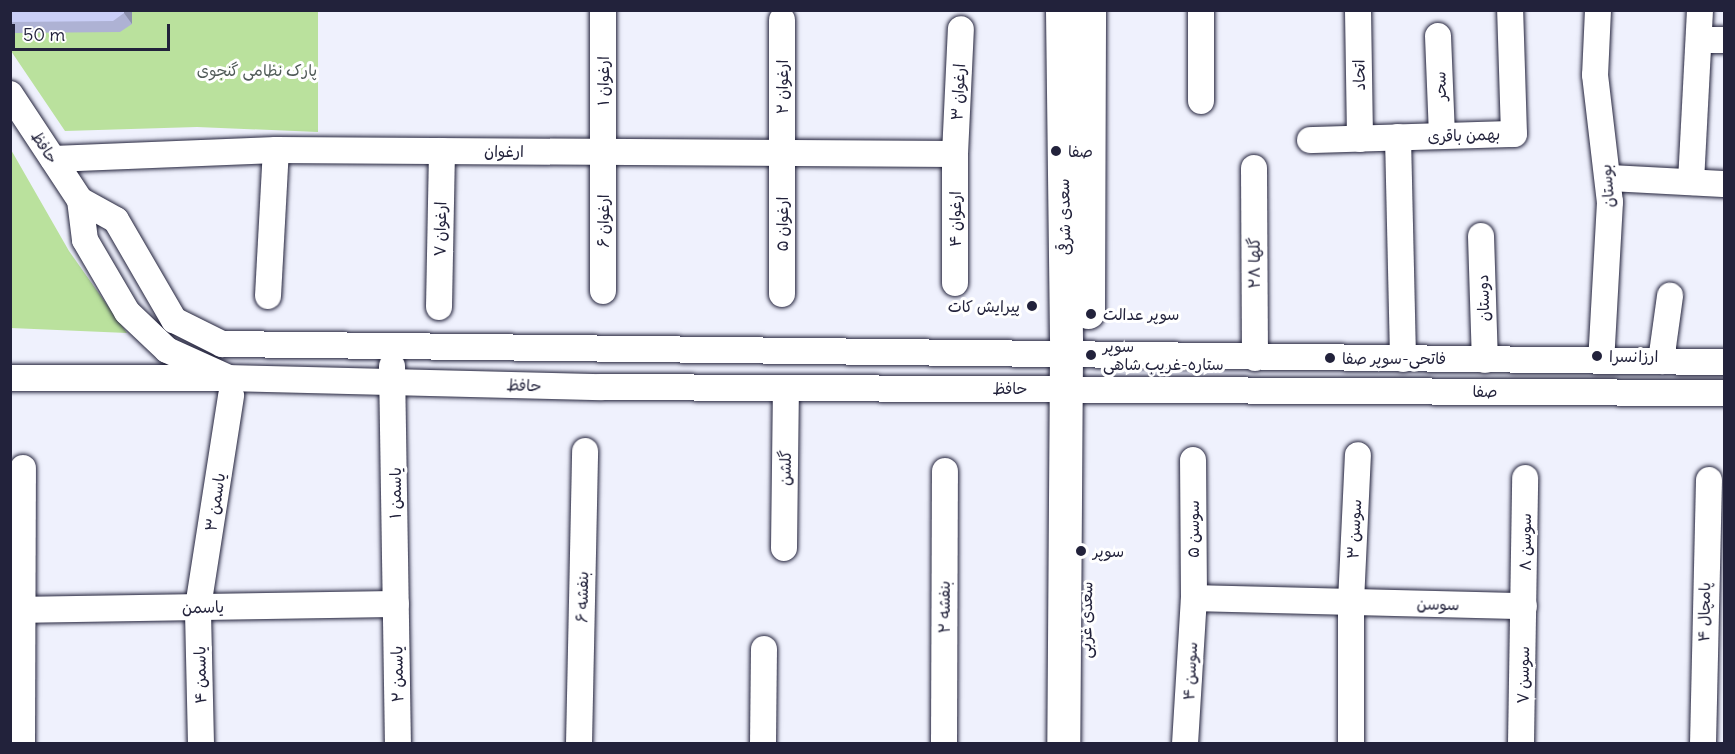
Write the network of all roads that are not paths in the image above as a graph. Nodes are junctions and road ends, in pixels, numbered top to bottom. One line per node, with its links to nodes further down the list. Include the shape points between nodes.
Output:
1 (603, 10): 22 (street, ارغوان ۱)
2 (1062, 10): 45 (main road, سعدی شرقی)
3 (1089, 10): 45 (main road, سعدی شرقی)
4 (1201, 10): 15 (street)
5 (1358, 10): 18 (street, اتحاد)
6 (1510, 10): 16 (street, بهمن باقری, via 1514,134)
7 (1598, 10): 27 (street, بوستان, via 1595,75 1599,130)
8 (1700, 10): 12 (street)
9 (782, 20): 23 (street, ارغوان ۲)
10 (961, 29): 24 (street, ارغوان ۳)
11 (1438, 36): 16 (street, سحر)
12 (1699, 40): 13 (street); 28 (street)
13 (1725, 40)
14 (10, 94): 25 (street, حافظ)
15 (1201, 101)
16 (1442, 136): 17 (street, بهمن باقری)
17 (1398, 137): 18 (street, بهمن باقری); 40 (street)
18 (1360, 139): 19 (street, بهمن باقری)
19 (1310, 140)
20 (276, 150): 21 (street, ارغوان); 25 (street, ارغوان); 35 (street)
21 (442, 151): 22 (street, ارغوان); 37 (street, ارغوان ۷)
22 (603, 152): 23 (street, ارغوان); 33 (street, ارغوان ۶)
23 (782, 153): 24 (street, ارغوان); 34 (street, ارغوان ۵)
24 (955, 154): 32 (street, ارغوان ۴)
25 (53, 159): 30 (street, حافظ)
26 (1254, 168): 39 (street, گلها ۲۸)
27 (1609, 178): 28 (street); 42 (street, بوستان)
28 (1691, 182): 29 (street)
29 (1725, 184)
30 (80, 200): 38 (street, حافظ, via 116,220 174,320 222,345); 48 (street, حافظ, via 85,240 128,312 167,350)
31 (1481, 236): 41 (street, دوستان)
32 (955, 283)
33 (603, 291)
34 (782, 294)
35 (268, 296)
36 (1670, 296): 43 (street)
37 (439, 307)
38 (389, 347): 45 (street, حافظ); 47 (street, یاسمن ۱)
39 (1255, 358): 40 (street, صفا); 45 (street, صفا)
40 (1403, 359): 41 (street, صفا)
41 (1485, 360): 42 (street, صفا)
42 (1602, 361): 43 (street, صفا)
43 (1661, 362): 44 (street, صفا)
44 (1725, 362)
45 (1077, 372): 49 (street, حافظ); 50 (street, صفا); 73 (main road, سعدی غربی); 74 (main road, سعدی غربی)
46 (10, 378): 48 (street)
47 (395, 382): 48 (street, حافظ); 49 (street, حافظ); 61 (street, یاسمن ۱)
48 (230, 387): 64 (street, یاسمن ۳)
49 (786, 388): 58 (street, گلشن)
50 (1725, 393)
51 (585, 451): 70 (street, بنفشه ۶)
52 (1358, 455): 60 (street, سوسن ۳)
53 (1193, 460): 59 (street, سوسن ۵)
54 (22, 468): 65 (street)
55 (945, 471): 72 (street, بنفشه ۲)
56 (1525, 478): 63 (street, سوسن ۸)
57 (1709, 480): 62 (street, پامچال ۴)
58 (784, 548)
59 (1194, 598): 60 (street, سوسن); 75 (street, سوسن ۴)
60 (1351, 602): 63 (street, سوسن); 76 (street)
61 (396, 604): 64 (street, یاسمن); 69 (street, یاسمن ۲)
62 (1714, 604): 78 (street, پامچال ۴)
63 (1524, 606): 77 (street, سوسن ۷)
64 (198, 607): 65 (street, یاسمن); 68 (street, یاسمن ۴)
65 (16, 610): 67 (street)
66 (764, 648): 71 (street)
67 (22, 744)
68 (201, 744)
69 (398, 744)
70 (579, 744)
71 (763, 744)
72 (944, 744)
73 (1063, 744)
74 (1085, 744)
75 (1185, 744)
76 (1351, 744)
77 (1521, 744)
78 (1703, 744)

